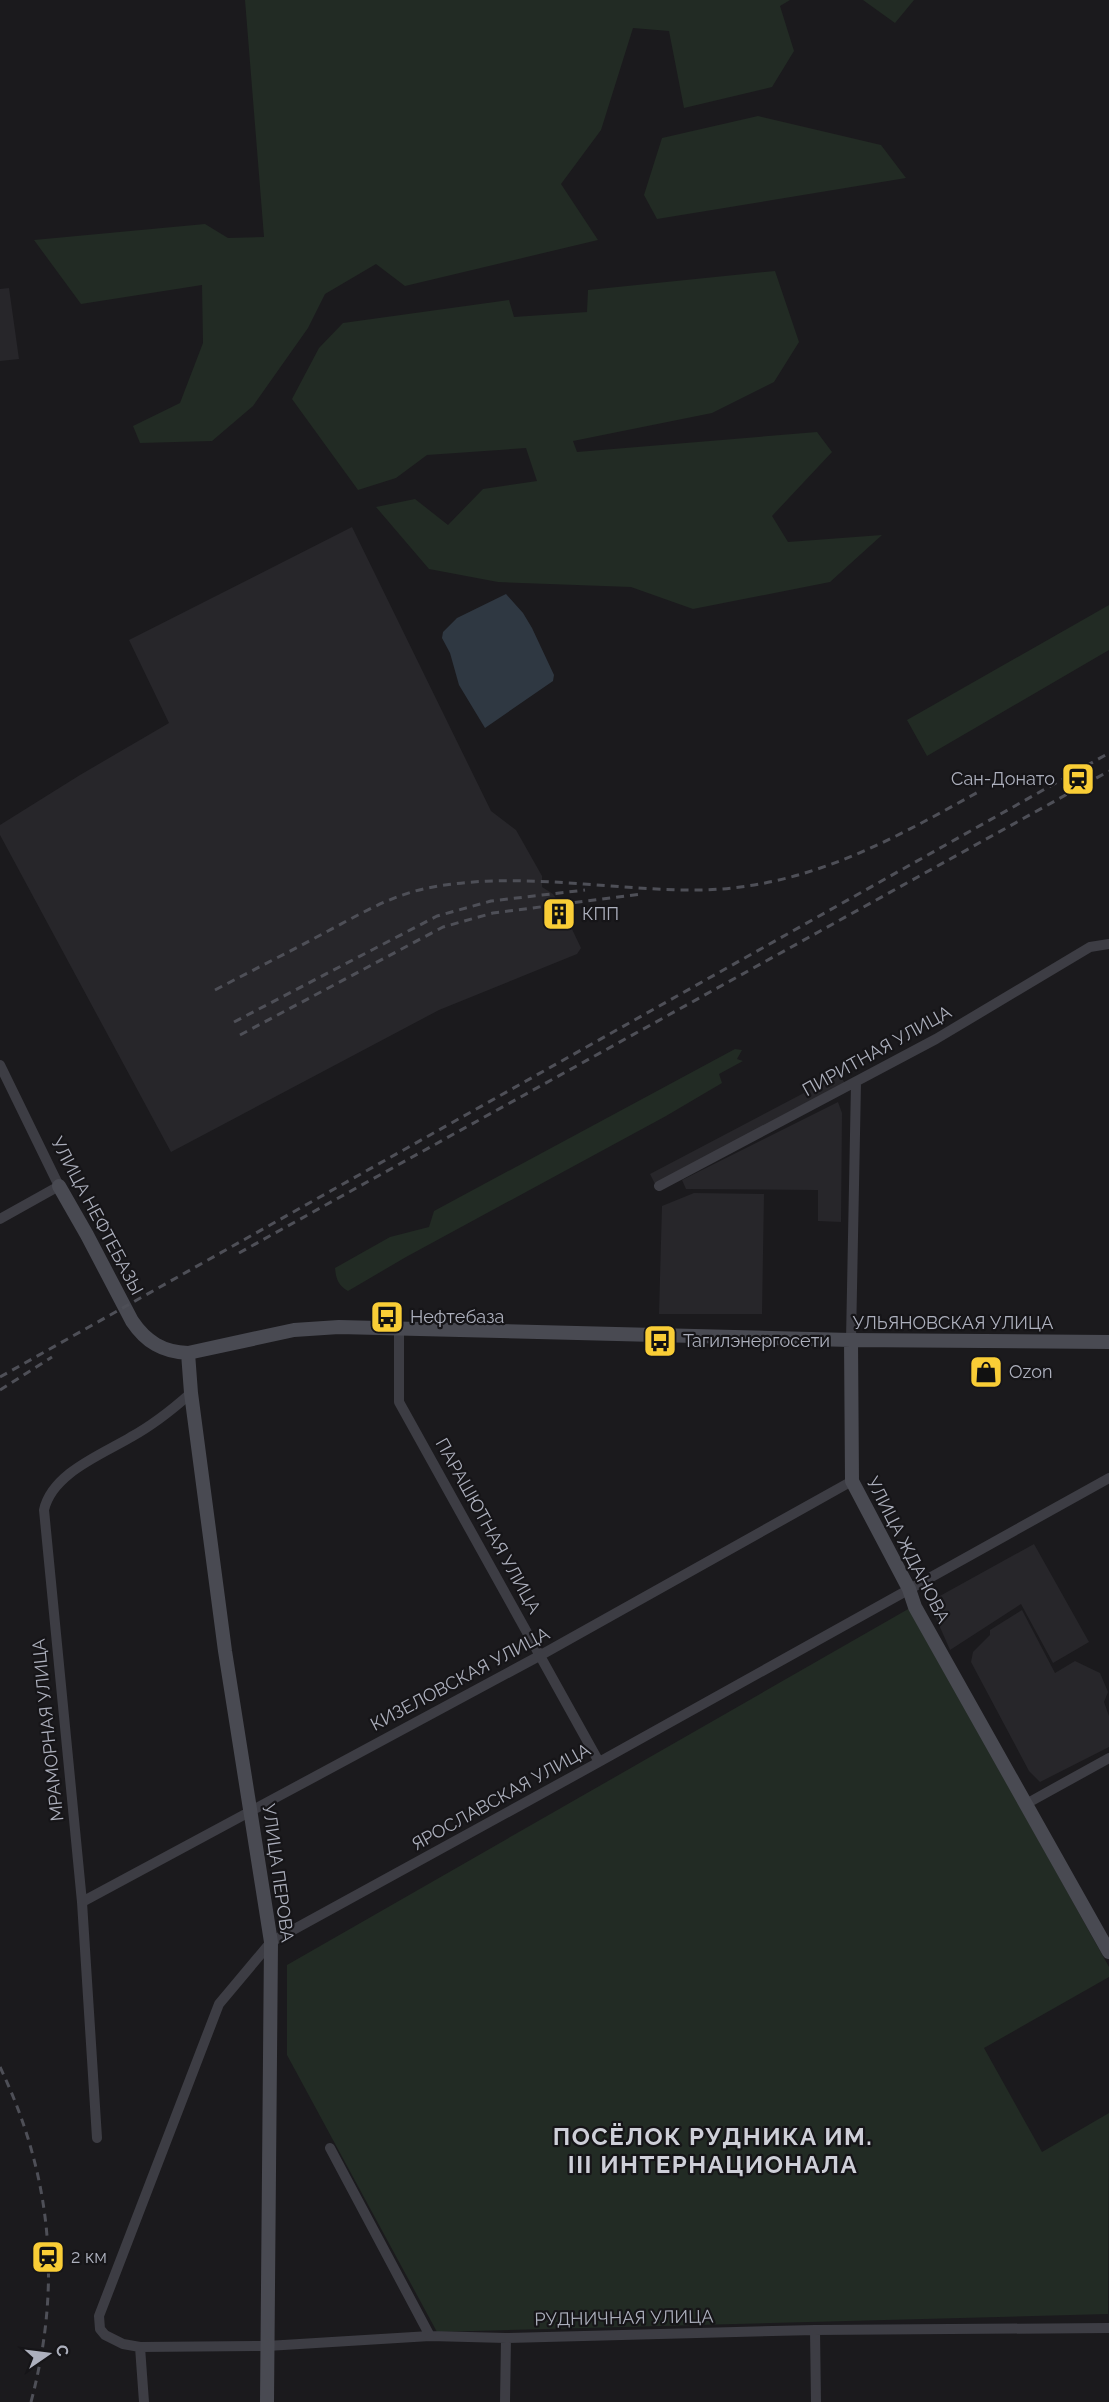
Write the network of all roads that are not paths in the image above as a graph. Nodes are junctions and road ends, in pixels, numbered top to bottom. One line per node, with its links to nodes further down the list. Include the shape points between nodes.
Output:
1 (1109, 944): 3 (street, ПИРИТНАЯ УЛИЦА, via 1090,947)
2 (0, 1065): 4 (street, УЛИЦА НЕФТЕБАЗЫ)
3 (856, 1083): 5 (street, ПИРИТНАЯ УЛИЦА); 8 (street, УЛИЦА ЖДАНОВА)
4 (59, 1186): 6 (street); 10 (main road, УЛИЦА НЕФТЕБАЗЫ, via 139,1332 160,1348)
5 (659, 1186)
6 (0, 1219)
7 (399, 1329): 8 (main road, УЛЬЯНОВСКАЯ УЛИЦА); 10 (main road, УЛЬЯНОВСКАЯ УЛИЦА, via 300,1329); 15 (street, ПАРАШЮТНАЯ УЛИЦА, via 399,1402)
8 (851, 1340): 9 (main road, УЛЬЯНОВСКАЯ УЛИЦА); 13 (main road, УЛИЦА ЖДАНОВА)
9 (1109, 1342)
10 (188, 1353): 11 (main road, УЛИЦА ПЕРОВА)
11 (191, 1393): 19 (main road, УЛИЦА ПЕРОВА, via 225,1651); 20 (street, МРАМОРНАЯ УЛИЦА, via 153,1424 78,1467 52,1493 44,1510)
12 (1109, 1478): 14 (street, ЯРОСЛАВСКАЯ УЛИЦА)
13 (852, 1481): 14 (main road, УЛИЦА ЖДАНОВА); 15 (street, КИЗЕЛОВСКАЯ УЛИЦА)
14 (909, 1589): 17 (street, ЯРОСЛАВСКАЯ УЛИЦА); 18 (main road, УЛИЦА ЖДАНОВА, via 915,1607)
15 (541, 1655): 17 (street, ПАРАШЮТНАЯ УЛИЦА); 19 (street, КИЗЕЛОВСКАЯ УЛИЦА)
16 (1109, 1758): 18 (street)
17 (599, 1762): 21 (street, ЯРОСЛАВСКАЯ УЛИЦА)
18 (1026, 1804): 22 (main road, УЛИЦА ЖДАНОВА)
19 (252, 1810): 20 (street, КИЗЕЛОВСКАЯ УЛИЦА); 21 (main road, УЛИЦА ПЕРОВА)
20 (82, 1902): 23 (street, МРАМОРНАЯ УЛИЦА)
21 (271, 1941): 29 (main road, УЛИЦА ПЕРОВА); 30 (street, ЯРОСЛАВСКАЯ УЛИЦА, via 219,2004 99,2316 105,2335)
22 (1109, 1952)
23 (97, 2138)
24 (330, 2148): 27 (street)
25 (1109, 2328): 26 (street, РУДНИЧНАЯ УЛИЦА)
26 (815, 2330): 28 (street, РУДНИЧНАЯ УЛИЦА); 34 (street)
27 (430, 2336): 28 (street, РУДНИЧНАЯ УЛИЦА); 29 (street, РУДНИЧНАЯ УЛИЦА)
28 (506, 2338): 33 (street)
29 (267, 2346): 30 (street, РУДНИЧНАЯ УЛИЦА); 32 (main road, УЛИЦА ПЕРОВА)
30 (140, 2347): 31 (street)
31 (144, 2402)
32 (267, 2402)
33 (505, 2402)
34 (816, 2402)

